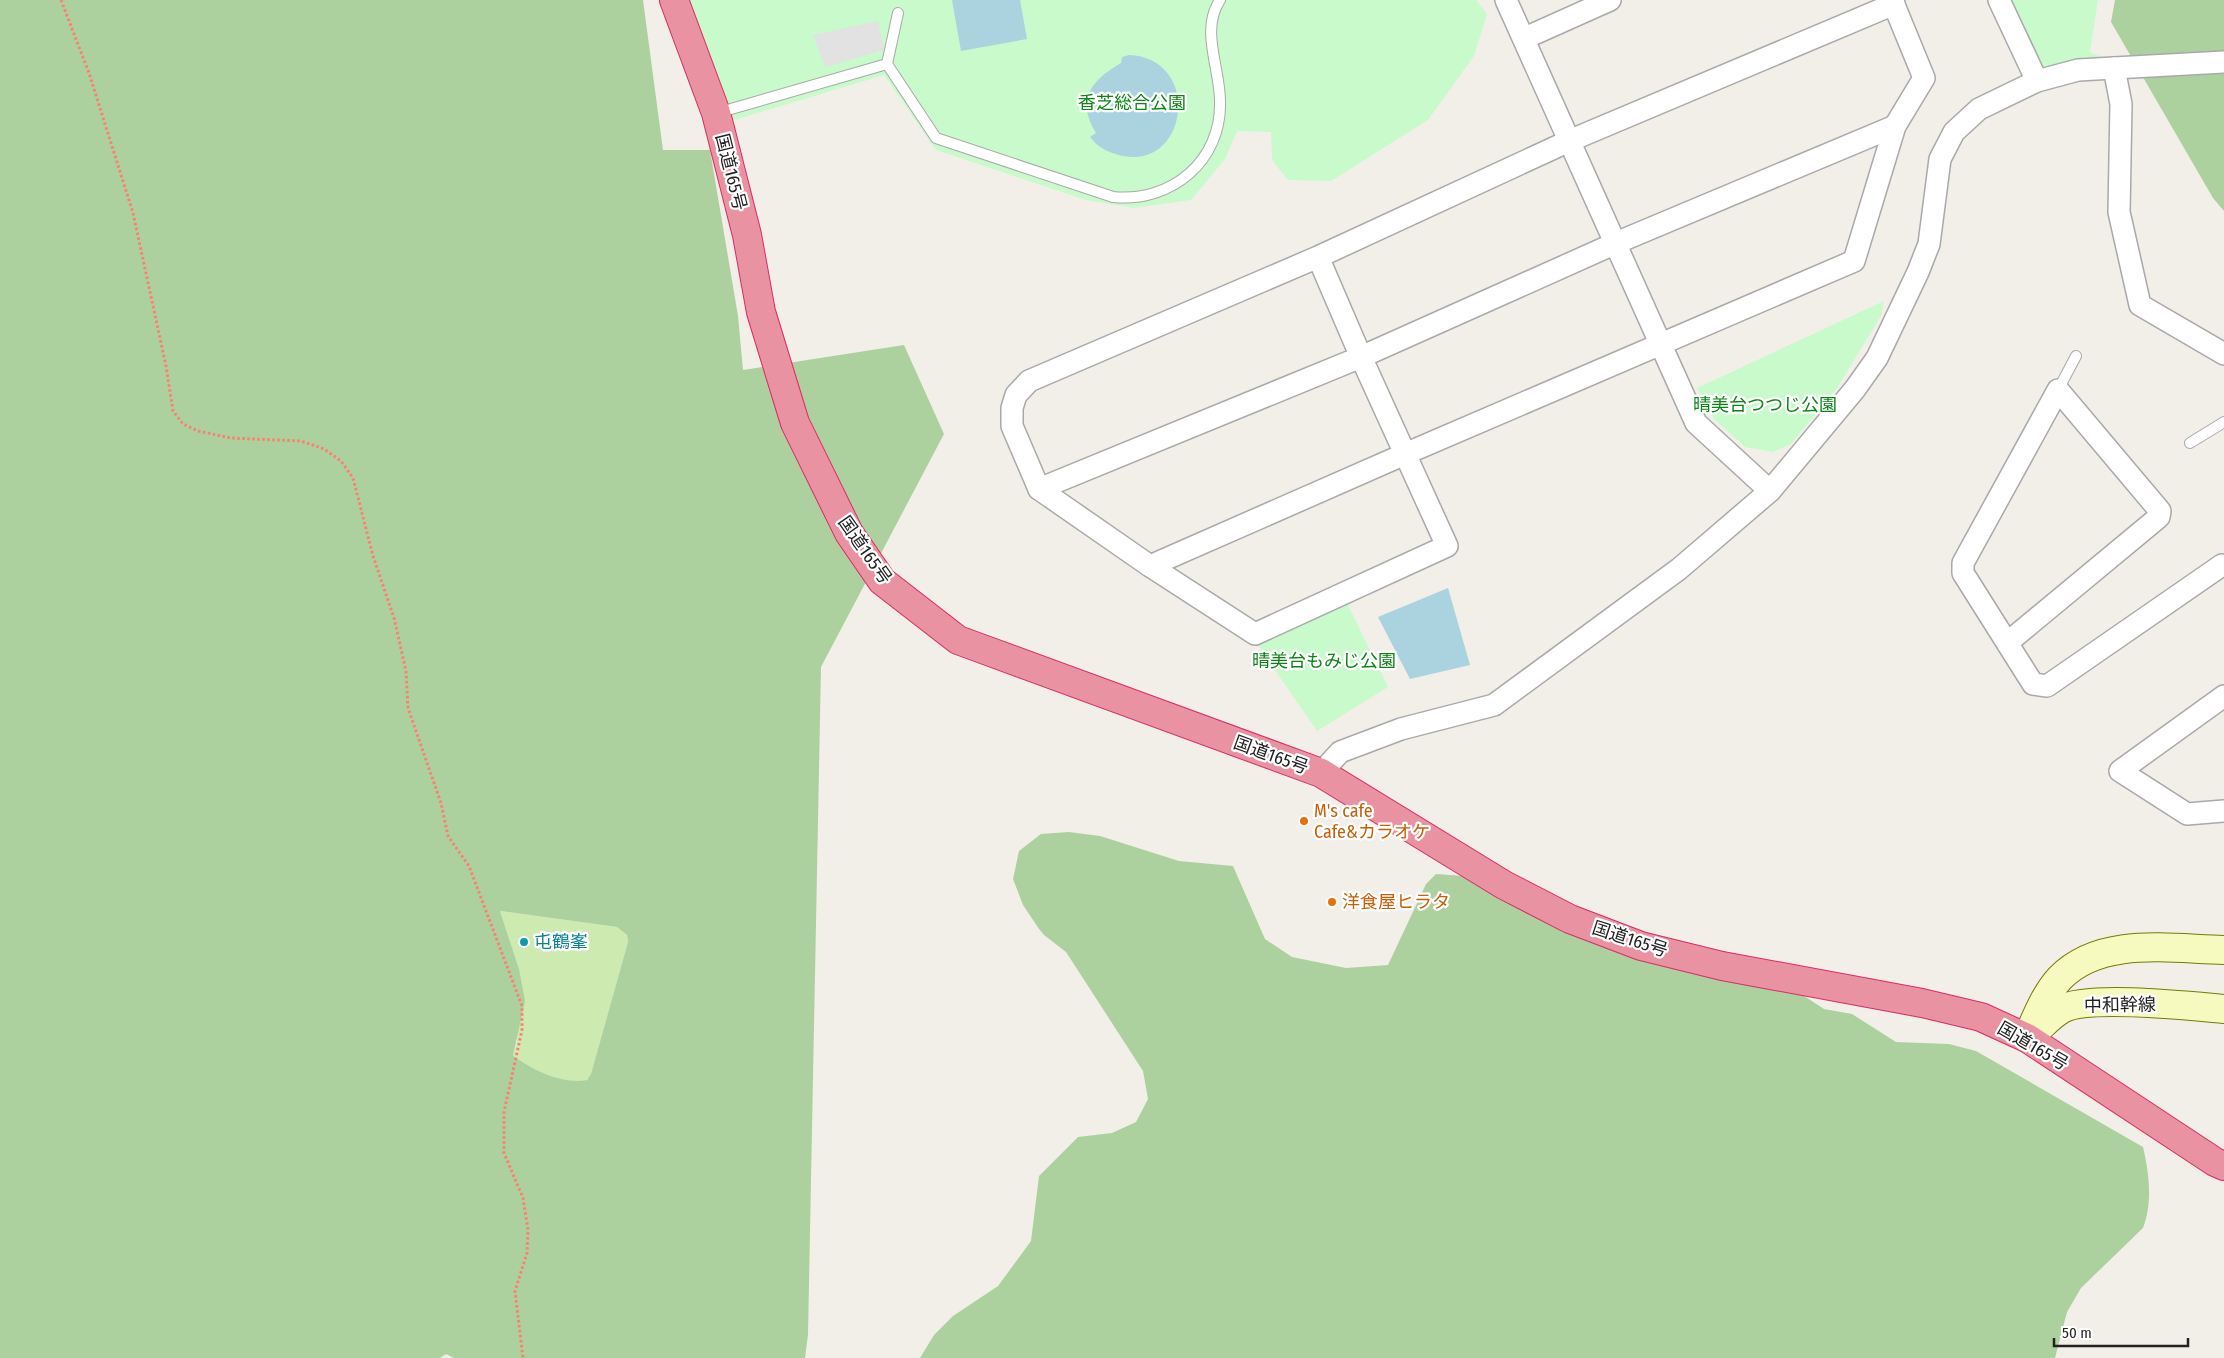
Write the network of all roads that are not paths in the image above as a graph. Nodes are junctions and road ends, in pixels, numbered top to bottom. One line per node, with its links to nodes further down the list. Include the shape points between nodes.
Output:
1 (674, 0): 14 (highway, 国道165号)
2 (1220, 0): 11 (lane, via 1211,25 1219,116 1208,149 1191,173 1177,184 1143,197 1113,197 936,138)
3 (1506, 0): 9 (street)
4 (1610, 0): 7 (street)
5 (1999, 0): 13 (street)
6 (1893, 2): 15 (street, via 1924,78); 16 (street)
7 (1581, 6): 9 (street)
8 (898, 13): 11 (lane)
9 (1525, 38): 16 (street)
10 (2224, 62): 12 (street)
11 (887, 64): 14 (lane)
12 (2114, 68): 13 (street, via 2078,70); 20 (street, via 2121,104 2119,212 2140,305)
13 (2036, 81): 28 (street, via 1980,109 1954,132 1940,159 1929,244 1877,358)
14 (716, 113): 33 (highway, 国道165号, via 747,235 761,312 795,423 849,532 882,580 958,640)
15 (1895, 126): 17 (street); 19 (street, via 1854,261)
16 (1570, 141): 17 (street); 18 (street)
17 (1616, 243): 19 (street); 22 (street)
18 (1318, 257): 22 (street); 27 (street, via 1029,381 1016,395 1012,426)
19 (1660, 343): 26 (street); 28 (street, via 1696,423)
20 (2224, 354)
21 (2076, 356): 23 (lane)
22 (1361, 357): 26 (street); 27 (street)
23 (2058, 390): 31 (street, via 1963,563 1963,573); 31 (street, via 2160,511 2160,518)
24 (2224, 422): 25 (lane)
25 (2190, 444)
26 (1405, 454): 29 (street); 29 (street, via 1447,546 1255,634)
27 (1040, 489): 29 (street)
28 (1770, 491): 33 (street, via 1680,569 1494,705 1402,729 1340,752)
29 (1150, 566)
30 (2223, 567): 31 (street, via 2047,686 2033,684)
31 (2007, 643)
32 (2224, 696): 34 (street, via 2120,770 2187,814)
33 (1321, 773): 37 (highway, 国道165号, via 1504,885 1570,919 1641,946 1722,966 1981,1017)
34 (2224, 811)
35 (2224, 950): 37 (main road, via 2112,950 2084,961 2060,978 2042,1005)
36 (2224, 1009): 37 (main road, 中和幹線, via 2085,1003 2063,1009)
37 (2027, 1038): 38 (highway, 国道165号)
38 (2221, 1160)

